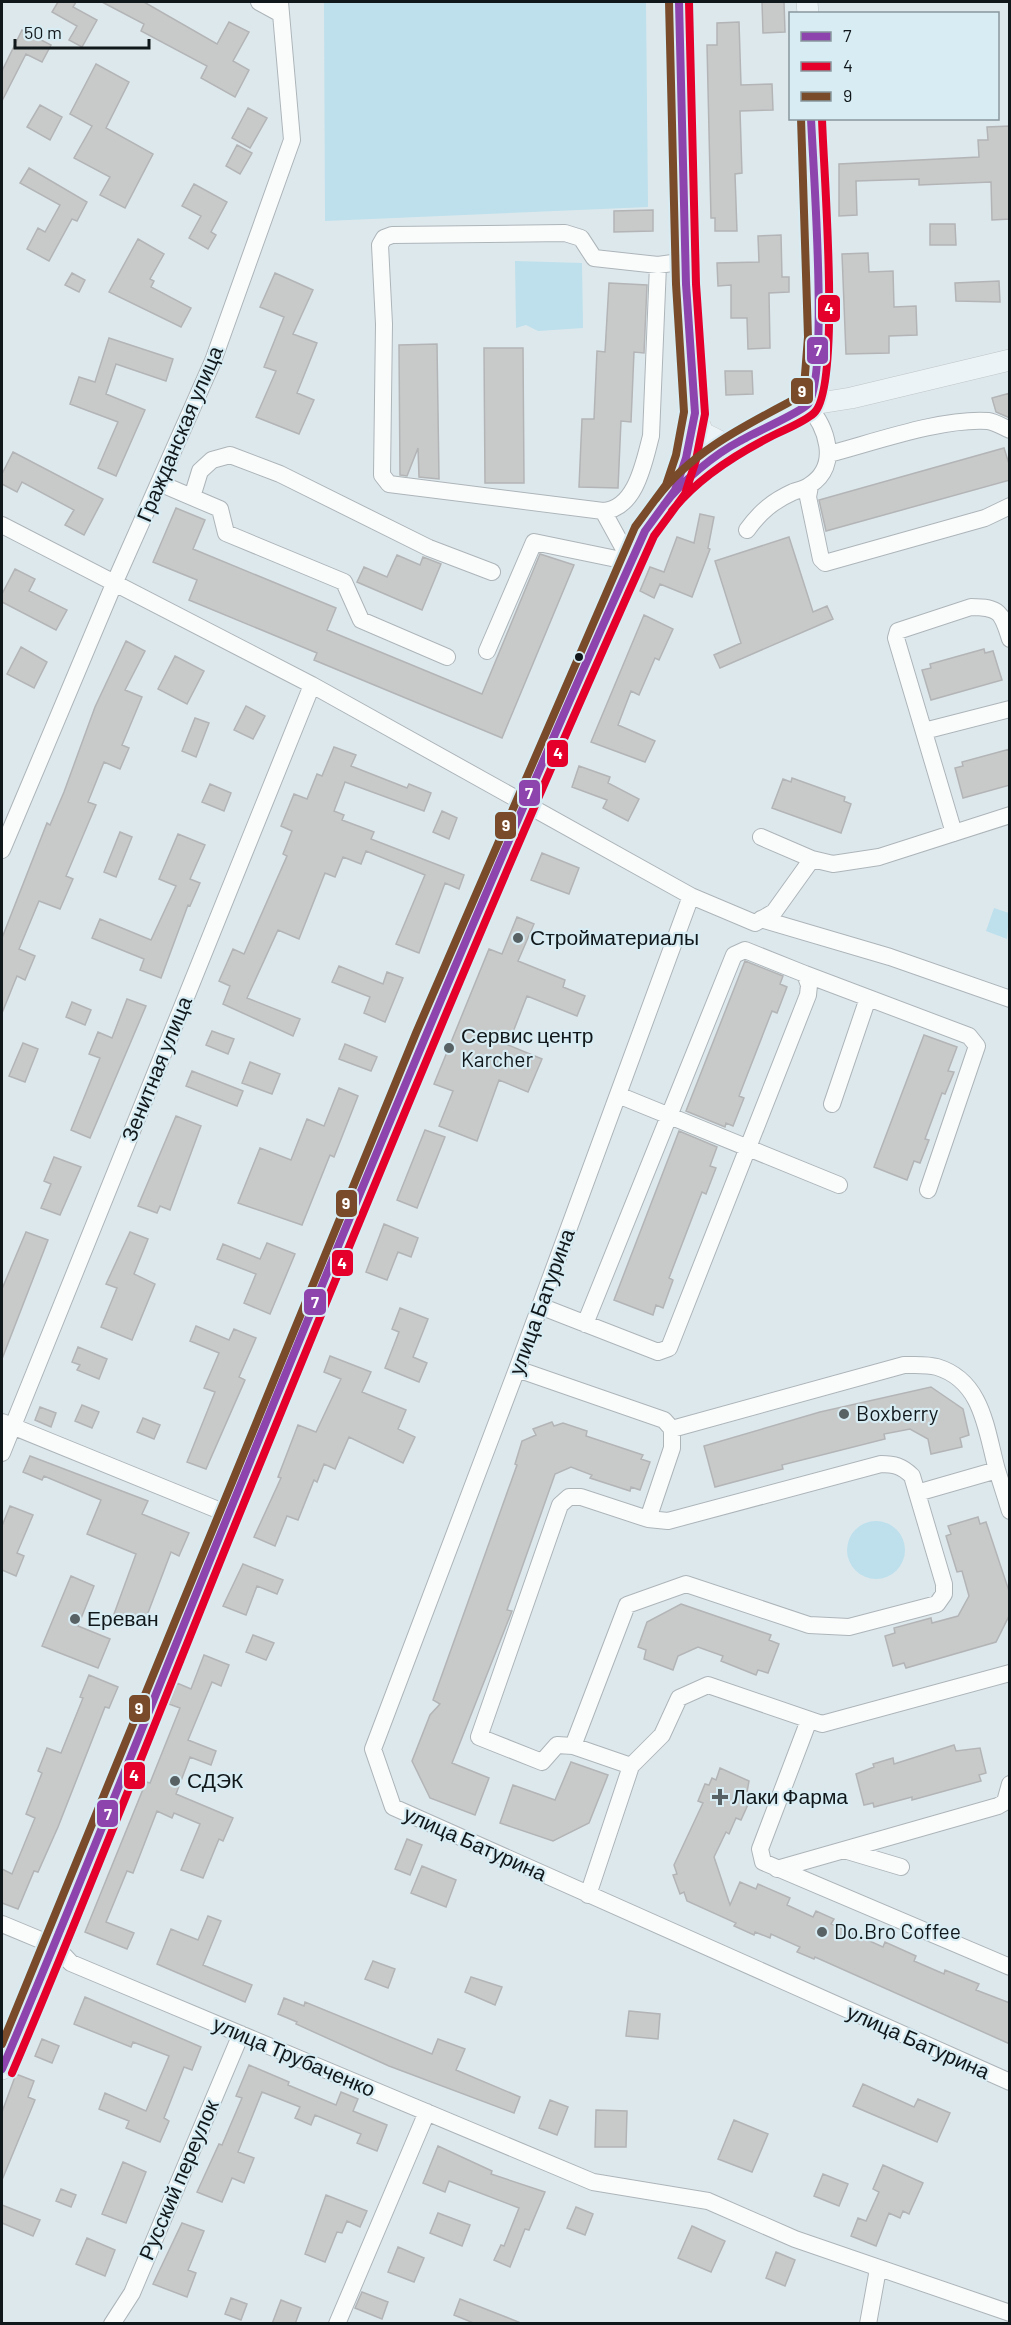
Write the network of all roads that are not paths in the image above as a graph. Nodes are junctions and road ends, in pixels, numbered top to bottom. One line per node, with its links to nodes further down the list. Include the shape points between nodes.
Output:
1 (259, 2): 3 (street)
2 (678, 2): 5 (main road)
3 (280, 8): 15 (street, Гражданская улица, via 292,140 213,361)
4 (811, 120): 8 (main road)
5 (686, 261): 6 (street); 11 (main road)
6 (658, 265): 20 (street, via 651,436 629,496 612,510); 20 (street, via 594,258 581,238 565,233 392,235 380,245 385,480 389,484)
7 (1010, 360): 9 (main road)
8 (818, 374): 9 (main road, via 830,389); 10 (main road)
9 (851, 398): 10 (main road)
10 (807, 405): 13 (main road); 14 (street, via 820,420)
11 (695, 413): 13 (main road, via 702,433 721,442); 17 (main road)
12 (1010, 430): 14 (street, via 990,421 962,423)
13 (737, 442): 17 (main road)
14 (829, 454): 16 (street, via 822,474)
15 (159, 483): 18 (street); 25 (street, Гражданская улица)
16 (810, 486): 19 (street, via 808,498 825,563 984,518); 22 (street, via 777,499)
17 (675, 490): 23 (main road, via 645,531)
18 (192, 497): 24 (street, via 200,471 212,460 230,455 280,474 429,548); 28 (street, via 220,509 226,533 344,582 361,620)
19 (1010, 506)
20 (603, 511): 23 (street)
21 (2, 525): 25 (street)
22 (747, 530)
23 (631, 562): 27 (street, via 534,542); 32 (main road)
24 (492, 572)
25 (114, 584): 29 (street); 36 (street, Гражданская улица)
26 (1010, 639): 31 (street, via 1003,616 983,607 971,607 898,631 896,638)
27 (487, 651)
28 (447, 657)
29 (312, 685): 32 (street); 52 (street, Зенитная улица)
30 (1010, 709): 31 (street)
31 (924, 731): 34 (street)
32 (525, 802): 38 (street); 58 (main road)
33 (1010, 815): 34 (street)
34 (954, 833): 37 (street, via 879,857 833,864)
35 (761, 837): 37 (street)
36 (2, 850)
37 (812, 859): 39 (street, via 774,912)
38 (691, 896): 39 (street, via 755,923); 43 (street, улица Батурина)
39 (761, 919): 42 (street, via 890,957)
40 (805, 974): 41 (street); 45 (street, via 745,950 734,955); 46 (street, via 808,995)
41 (868, 998): 44 (street); 48 (street, via 969,1036 977,1046)
42 (1010, 999)
43 (618, 1095): 45 (street); 49 (street, улица Батурина)
44 (832, 1104)
45 (669, 1117): 46 (street); 50 (street)
46 (747, 1150): 47 (street); 50 (street, via 669,1348 658,1352)
47 (839, 1185)
48 (928, 1190)
49 (540, 1306): 50 (street); 51 (street, улица Батурина)
50 (585, 1324)
51 (518, 1369): 53 (street, via 664,1420); 68 (street, улица Батурина, via 373,1749 393,1807)
52 (7, 1425): 54 (street, Зенитная улица); 58 (street)
53 (672, 1430): 55 (street, via 904,1365 936,1366 965,1382 978,1400); 59 (street, via 672,1448)
54 (2, 1453)
55 (997, 1470): 56 (street); 57 (street)
56 (917, 1493): 59 (street, via 912,1476 904,1468 880,1464 668,1521); 62 (street, via 944,1584 944,1594 936,1604 849,1627 809,1624 686,1584 627,1605)
57 (1010, 1511)
58 (228, 1514): 70 (main road)
59 (648, 1519): 62 (street, via 580,1497 569,1497 560,1505 479,1737 542,1762 557,1745)
60 (1010, 1673): 61 (street, via 822,1724)
61 (809, 1720): 63 (street, via 708,1685 679,1698 662,1735); 67 (street, via 760,1849 764,1862)
62 (573, 1746): 63 (street)
63 (631, 1766): 68 (street)
64 (1009, 1787): 65 (street, via 1005,1802 998,1806)
65 (844, 1850): 66 (street); 67 (street)
66 (901, 1867)
67 (777, 1869): 71 (street)
68 (588, 1895): 74 (street, улица Батурина)
69 (2, 1924): 70 (street, улица Трубаченко)
70 (55, 1946): 72 (street, улица Трубаченко, via 71,1963); 73 (main road)
71 (1010, 1967)
72 (241, 2034): 75 (street, улица Трубаченко); 78 (street, Русский переулок, via 132,2293)
73 (2, 2069)
74 (1010, 2082)
75 (427, 2112): 76 (street, улица Трубаченко, via 593,2182 708,2201); 79 (street)
76 (878, 2269): 77 (street, улица Трубаченко); 80 (street)
77 (1010, 2313)
78 (112, 2324)
79 (338, 2324)
80 (868, 2324)

